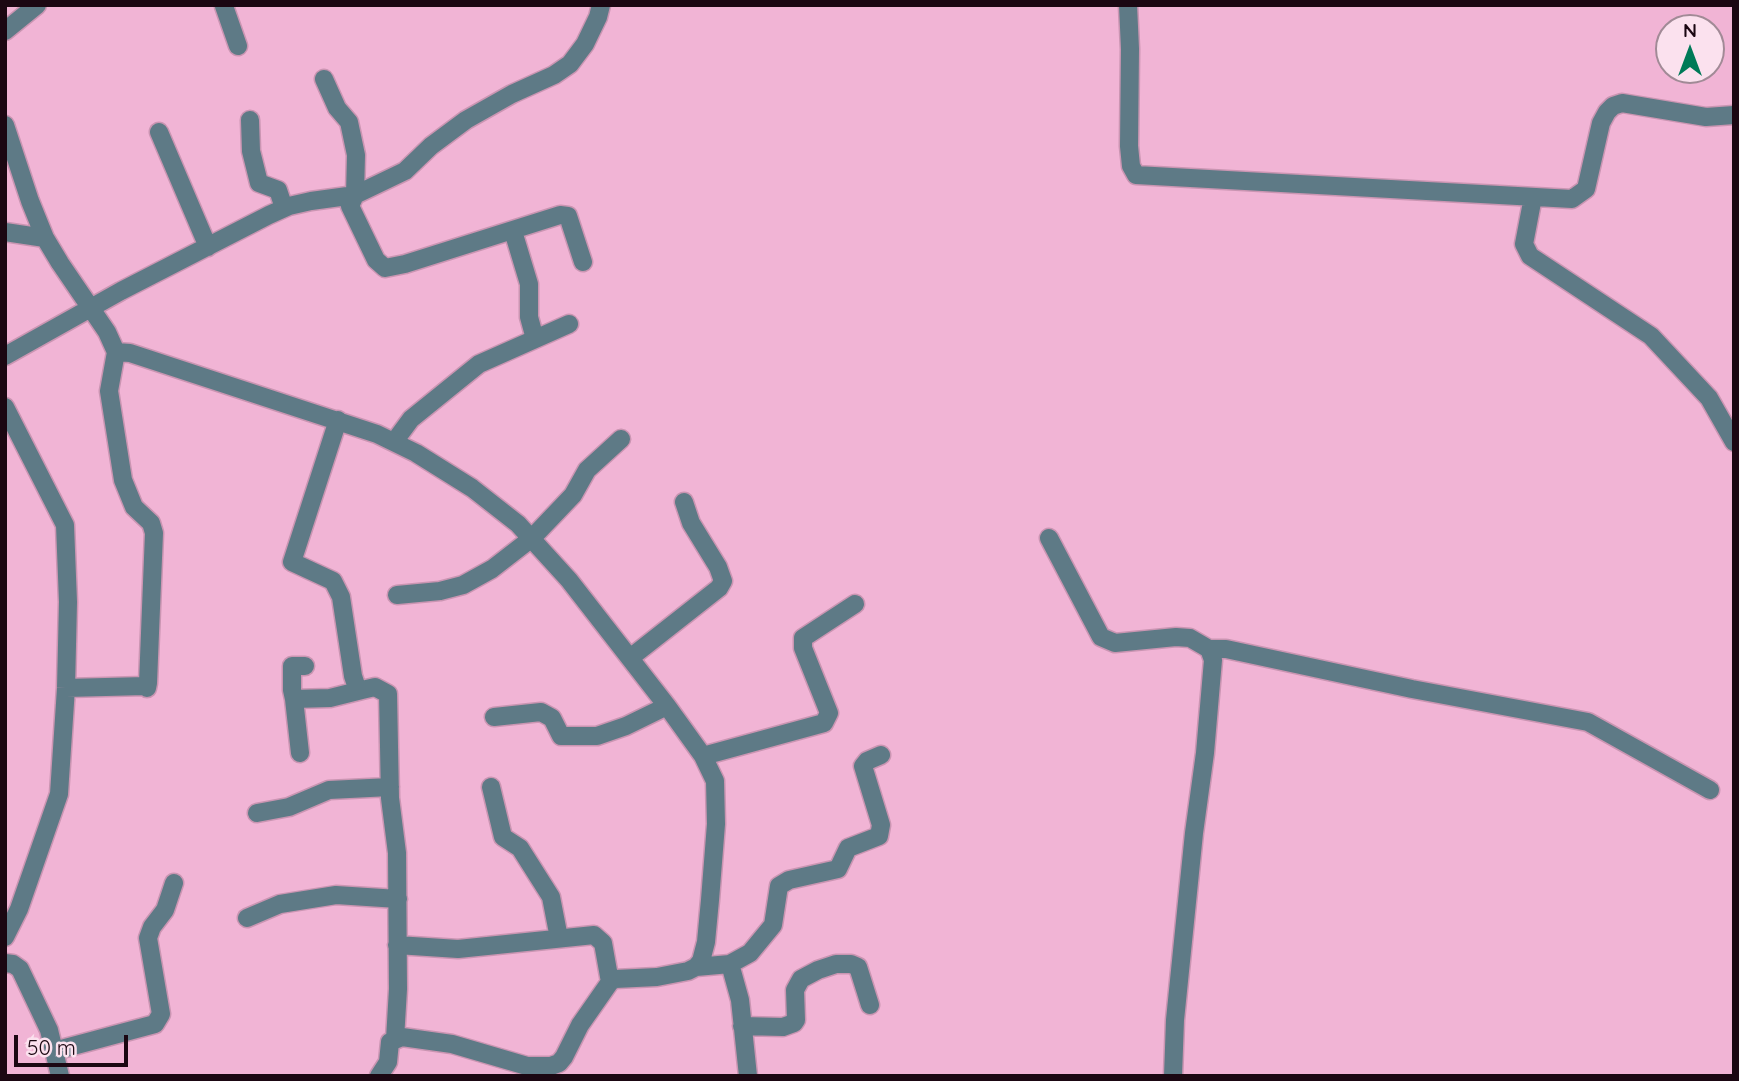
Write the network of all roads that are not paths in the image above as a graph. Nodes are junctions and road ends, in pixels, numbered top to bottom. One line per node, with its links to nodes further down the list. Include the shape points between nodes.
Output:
1 (37, 5): 5 (street)
2 (601, 5): 12 (street, via 585,44 570,64 466,120 405,171)
3 (1128, 5): 13 (street, via 1129,146 1136,175)
4 (221, 6): 6 (street)
5 (5, 31)
6 (238, 46)
7 (324, 79): 12 (street, via 349,122 356,155)
8 (1734, 115): 13 (street, via 1706,117 1622,103 1607,112 1601,123 1586,189 1572,199)
9 (250, 120): 14 (street, via 259,183 278,190)
10 (5, 125): 17 (street)
11 (159, 132): 18 (street)
12 (355, 195): 14 (street); 15 (street, via 350,206 353,214 376,260 385,268)
13 (1533, 197): 29 (street, via 1524,244 1530,257 1651,336 1709,398)
14 (284, 208): 18 (street)
15 (513, 231): 19 (street, via 568,216); 22 (street, via 528,284)
16 (5, 232): 17 (street)
17 (45, 238): 20 (street)
18 (208, 247): 20 (street)
19 (583, 262)
20 (90, 309): 23 (street); 24 (street)
21 (569, 324): 22 (street)
22 (535, 339): 28 (street, via 479,364 411,419)
23 (116, 352): 26 (street); 38 (street, via 109,391 123,480 134,507 151,523 154,533 146,688)
24 (5, 356)
25 (5, 407): 38 (street, via 65,525)
26 (338, 420): 28 (street); 39 (street, via 292,562 333,581 341,597 353,676)
27 (621, 439): 31 (street, via 587,470 573,495)
28 (394, 442): 31 (street, via 472,488)
29 (1734, 442)
30 (684, 502): 36 (street, via 723,581)
31 (532, 538): 33 (street, via 463,585); 36 (street)
32 (1049, 538): 35 (street, via 1101,637 1115,643 1190,638)
33 (397, 595)
34 (855, 604): 45 (street, via 803,638 829,713 824,723)
35 (1209, 649): 48 (street, via 1588,722); 68 (street, via 1213,660)
36 (630, 658): 41 (street)
37 (305, 666): 40 (street, via 292,666)
38 (66, 688): 53 (street, via 59,794)
39 (362, 690): 40 (street, via 330,698); 46 (street, via 375,687 388,694)
40 (294, 699): 43 (street)
41 (667, 706): 42 (street, via 597,736 561,736 552,718 541,712); 45 (street)
42 (494, 717)
43 (300, 753)
44 (881, 755): 57 (street, via 863,766 881,825 878,836 848,848 838,869 779,886 773,925 750,953)
45 (703, 756): 58 (street, via 715,781 716,824 706,942)
46 (390, 787): 49 (street, via 329,790 289,807); 51 (street)
47 (491, 787): 54 (street, via 503,837 520,848 551,897)
48 (1710, 790)
49 (257, 813)
50 (174, 883): 63 (street, via 148,938 161,1014 155,1024)
51 (398, 899): 52 (street, via 336,895 280,904); 55 (street)
52 (247, 918)
53 (5, 937)
54 (559, 938): 55 (street, via 458,949); 59 (street, via 599,938)
55 (397, 945): 62 (street)
56 (5, 963): 63 (street, via 20,969)
57 (730, 964): 58 (street); 61 (street)
58 (696, 967): 59 (street)
59 (610, 982): 64 (street)
60 (870, 1005): 61 (street, via 858,967 836,964 801,979 795,990 793,1023)
61 (742, 1026): 67 (street)
62 (395, 1039): 64 (street, via 452,1044); 66 (street)
63 (54, 1051): 65 (street)
64 (556, 1070)
65 (60, 1076)
66 (379, 1076)
67 (748, 1076)
68 (1173, 1076)

